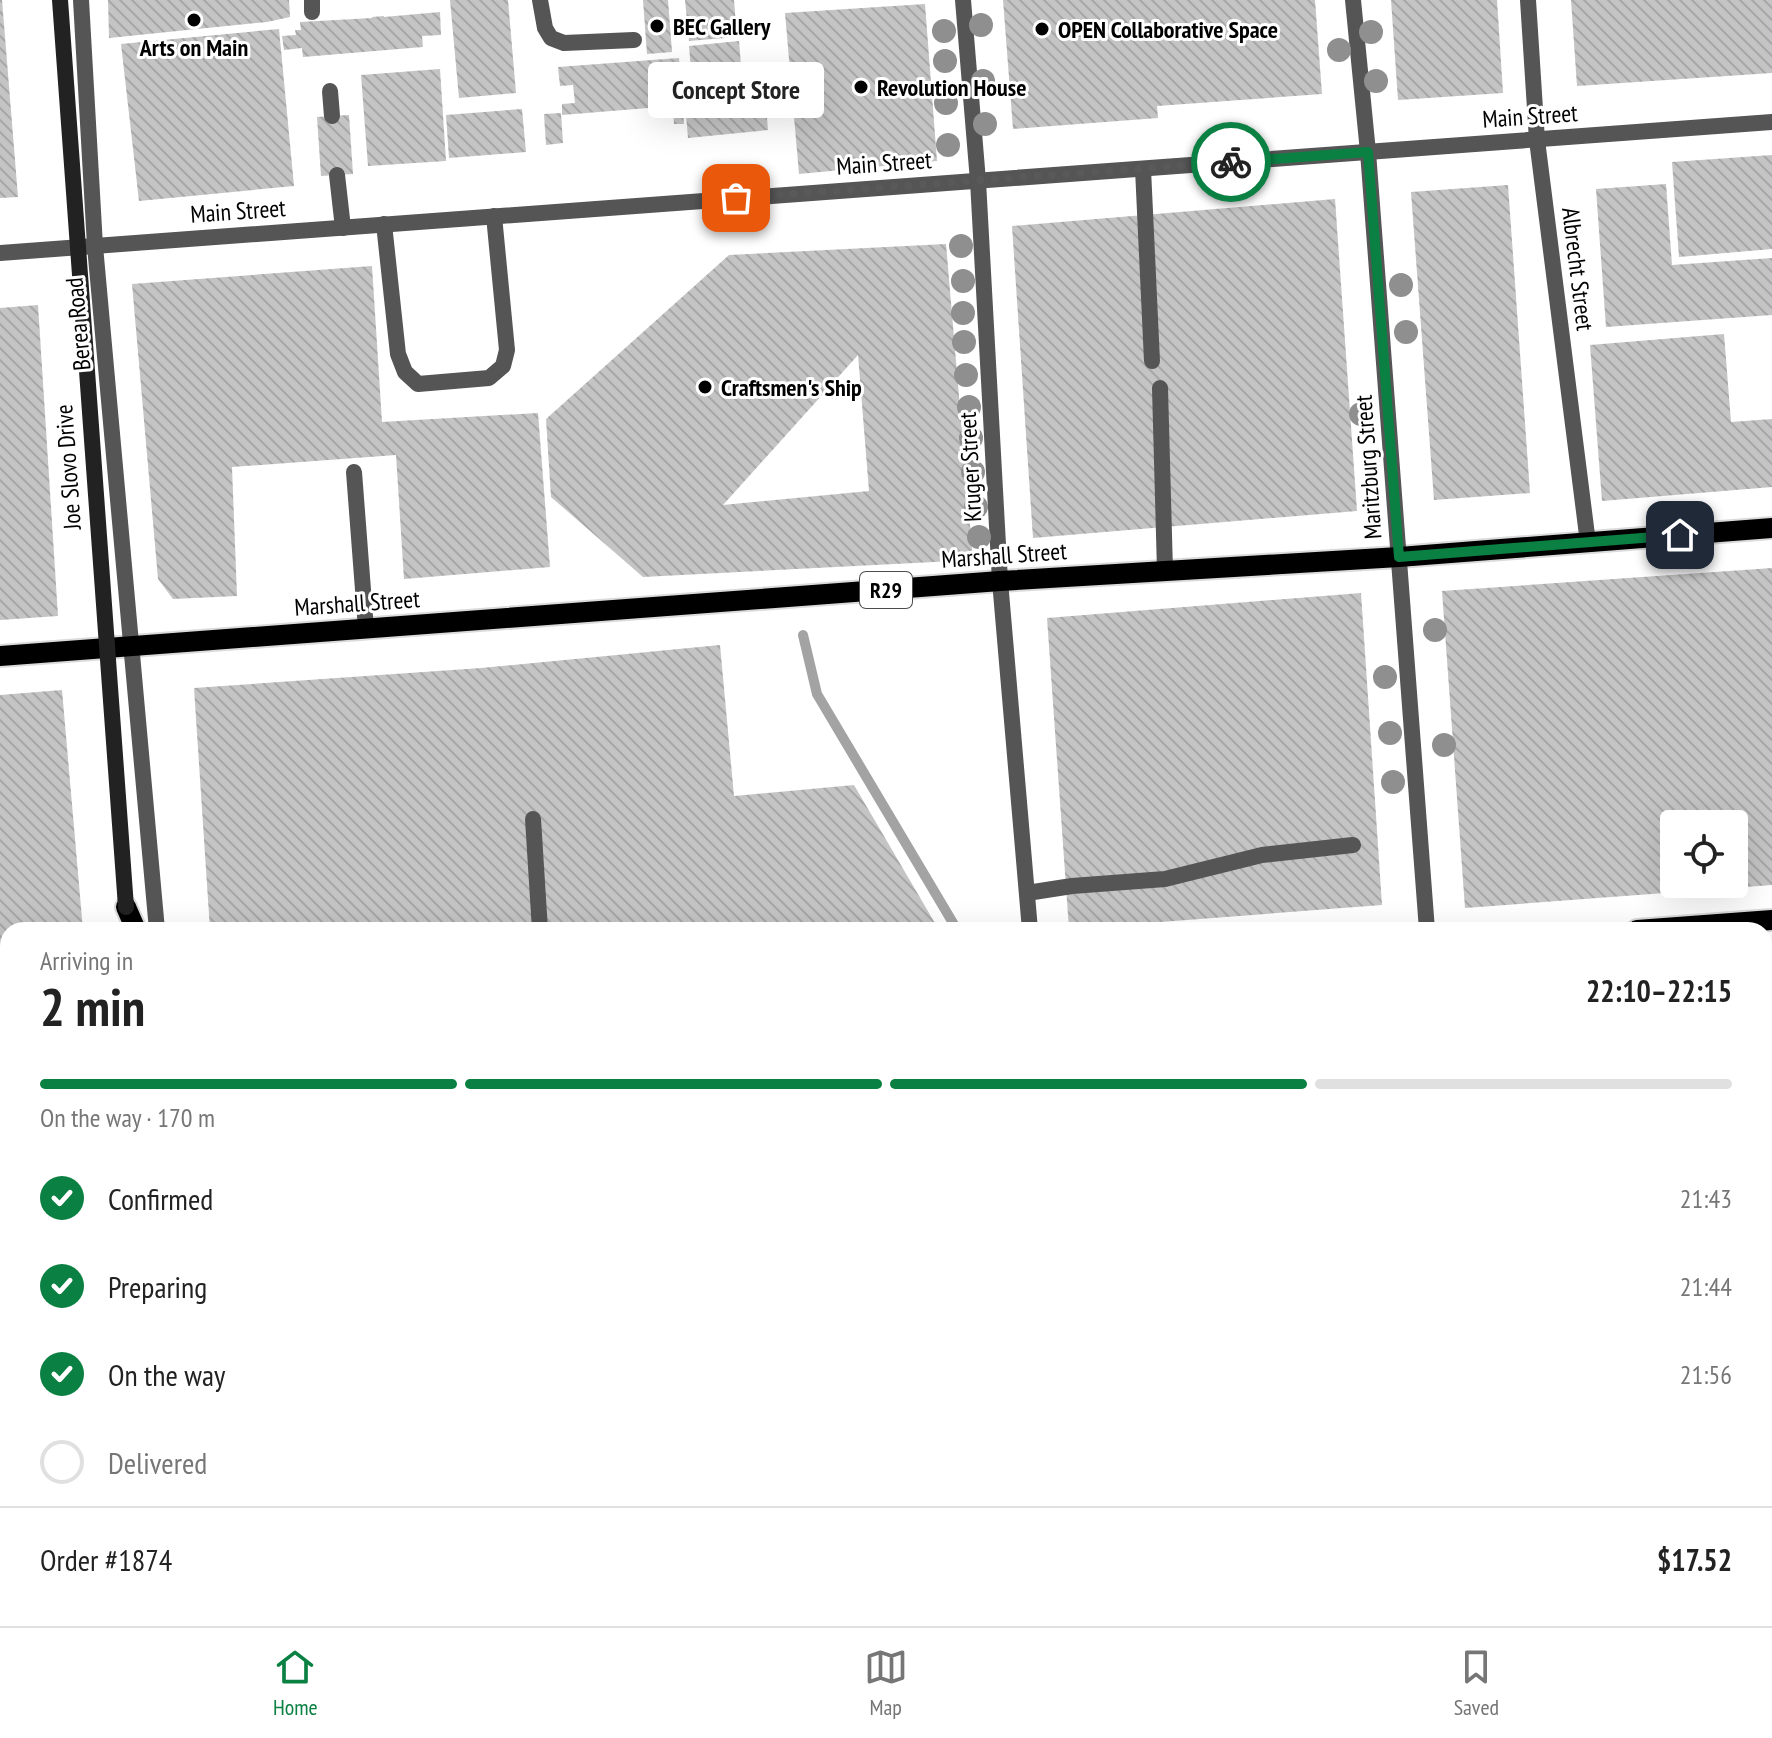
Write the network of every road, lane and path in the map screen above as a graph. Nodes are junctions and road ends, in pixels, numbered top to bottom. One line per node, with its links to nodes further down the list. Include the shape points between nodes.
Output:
1 (60, 0): 35 (main road, Joe Slovo Drive, bridge)
2 (81, 0): 19 (street, Berea Road)
3 (540, 0): 7 (street, via 551,38 564,43)
4 (963, 0): 15 (street, Kruger Street)
5 (1353, 0): 12 (street, Maritzburg Street)
6 (1528, 0): 11 (street, Albrecht Street)
7 (634, 40)
8 (330, 91): 9 (street)
9 (332, 116)
10 (1772, 122): 11 (street, Main Street)
11 (1537, 140): 12 (street, Main Street); 25 (street, Albrecht Street)
12 (1368, 152): 13 (street, Main Street); 26 (street, Maritzburg Street)
13 (1143, 169): 15 (street, Main Street); 21 (street)
14 (337, 175): 18 (street)
15 (978, 181): 16 (street, Main Street); 28 (street, Kruger Street)
16 (494, 216): 17 (street, Main Street); 17 (street, via 507,350 503,366 489,378 418,384 405,372 398,354)
17 (384, 224): 18 (street, Main Street)
18 (343, 228): 19 (street, Main Street)
19 (95, 246): 20 (street, Main Street); 30 (street, Berea Road)
20 (0, 253)
21 (1152, 361)
22 (1160, 388): 27 (street)
23 (354, 472): 29 (street)
24 (1772, 528): 25 (main road, Marshall Street / R29)
25 (1588, 543): 26 (main road, Marshall Street / R29)
26 (1399, 557): 27 (main road, Marshall Street / R29); 42 (street, Maritzburg Street)
27 (1165, 571): 28 (main road, Marshall Street / R29)
28 (1000, 581): 29 (main road, Marshall Street / R29); 34 (street, Kruger Street)
29 (366, 629): 30 (main road, Marshall Street / R29)
30 (130, 647): 31 (main road, Marshall Street / R29); 39 (street, Berea Road)
31 (0, 656)
32 (533, 819): 40 (street)
33 (1353, 845): 34 (street, via 1262,855 1165,879)
34 (1027, 893): 41 (street, Kruger Street)
35 (126, 907): 37 (main road, Joe Slovo Drive); 38 (main road)
36 (1772, 920): 43 (main road)
37 (127, 922)
38 (133, 922)
39 (156, 922)
40 (539, 922)
41 (1029, 922)
42 (1426, 922)
43 (1746, 922)

